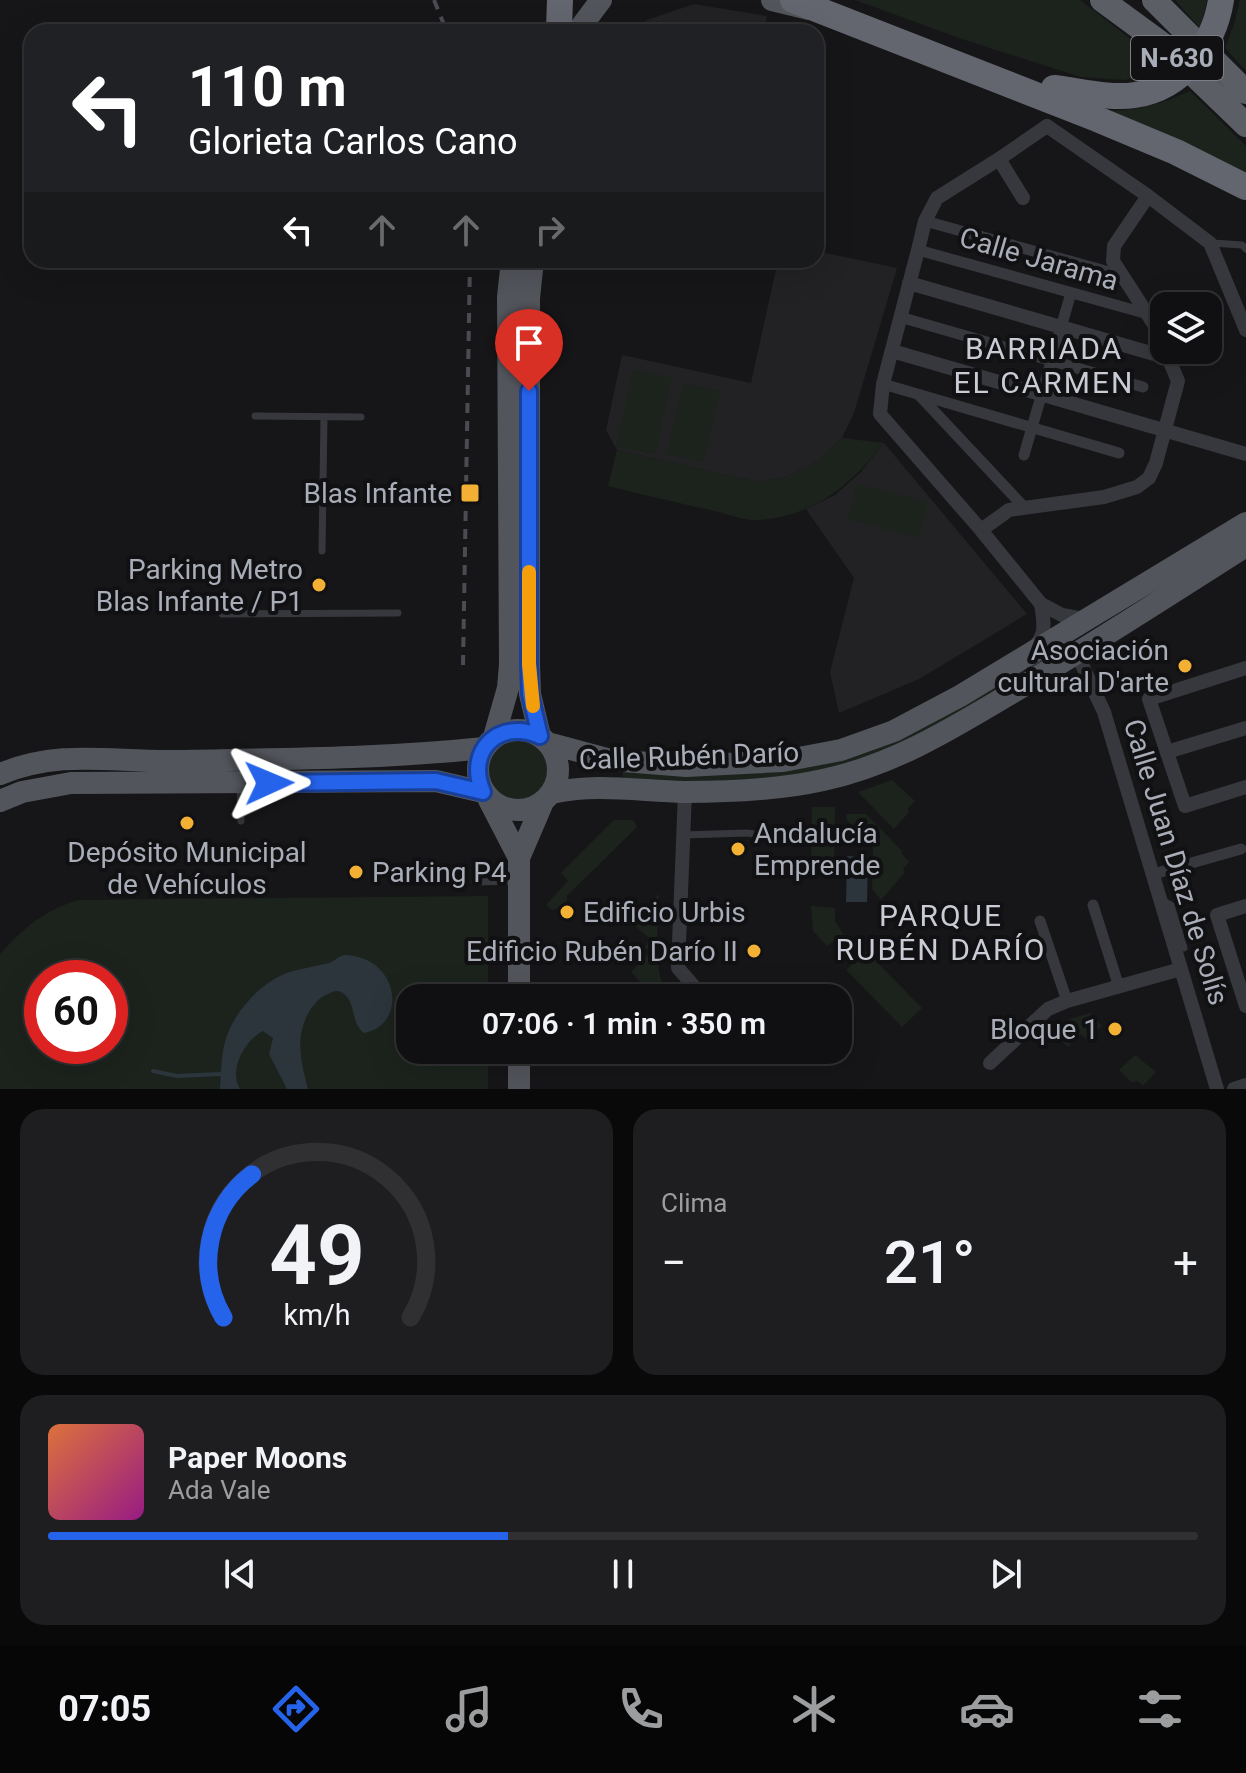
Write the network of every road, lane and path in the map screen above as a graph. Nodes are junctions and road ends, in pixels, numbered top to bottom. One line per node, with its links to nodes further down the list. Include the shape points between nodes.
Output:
1 (560, 0): 9 (highway)
2 (601, 0): 10 (main road)
3 (772, 0): 8 (main road)
4 (793, 0): 8 (highway)
5 (1102, 0): 13 (highway, N-630, via 1162,44)
6 (1154, 0): 12 (highway, N-630)
7 (1221, 0): 11 (highway, bridge, via 1211,38 1196,60 1177,78 1136,95 1054,88)
8 (822, 13): 11 (highway)
9 (563, 24)
10 (572, 24)
11 (980, 73): 15 (highway, via 1176,152)
12 (1246, 92)
13 (1246, 125)
14 (999, 159): 16 (street, via 1047,126); 17 (street); 18 (street, via 937,198)
15 (1246, 187)
16 (1148, 196): 19 (street); 24 (street, via 1114,246 1113,261)
17 (1023, 198)
18 (925, 221): 21 (street); 24 (street)
19 (1210, 243): 20 (lane); 31 (street)
20 (1246, 249)
21 (918, 250): 25 (street); 26 (street, Calle Jarama)
22 (511, 268): 63 (main road, via 510,664 508,688)
23 (532, 268): 62 (main road, via 529,664 530,694)
24 (1120, 275): 27 (street)
25 (909, 283): 28 (street); 30 (street)
26 (1071, 293): 27 (street, Calle Jarama); 30 (street)
27 (1148, 314): 29 (street)
28 (900, 317): 33 (street); 34 (street)
29 (1150, 317)
30 (1061, 327): 32 (street); 34 (street)
31 (1246, 330)
32 (1150, 348)
33 (892, 351): 36 (street); 38 (street)
34 (1052, 361): 37 (street); 38 (street)
35 (1171, 364): 44 (street, via 1178,381)
36 (883, 384): 39 (street); 50 (street, via 880,414)
37 (1143, 387)
38 (1042, 394): 43 (street); 44 (street)
39 (919, 395): 43 (street); 48 (street)
40 (255, 416): 41 (lane)
41 (324, 417): 42 (lane); 52 (lane)
42 (361, 417)
43 (1032, 428): 45 (street); 47 (street)
44 (1166, 430): 46 (street); 48 (street, via 1149,478 1137,487 1104,497)
45 (1119, 453)
46 (1246, 454)
47 (1024, 455)
48 (1024, 507): 50 (street, via 1009,510)
49 (1246, 523): 56 (main road, Calle Rubén Darío)
50 (981, 530): 53 (street)
51 (1246, 546): 57 (main road, Calle Rubén Darío)
52 (322, 551)
53 (1041, 604): 56 (street); 59 (street, via 1045,628)
54 (398, 613): 55 (lane)
55 (222, 614)
56 (1087, 619): 57 (street); 59 (main road, Calle Rubén Darío)
57 (1122, 626): 58 (main road, Calle Rubén Darío)
58 (1077, 654): 59 (street, via 1045,663); 68 (main road, Calle Rubén Darío, via 938,737 861,770 777,787); 79 (street, Calle Juan Díaz de Solís, via 1104,712)
59 (1025, 658): 62 (main road, Calle Rubén Darío, via 894,731 841,750 783,761 686,766 611,760)
60 (1246, 668): 64 (street, via 1149,699)
61 (1246, 728): 64 (street)
62 (544, 739): 63 (main road, via 517,730); 70 (main road, via 558,767)
63 (489, 742): 65 (main road, via 372,758 63,758 27,763); 69 (main road, via 477,770)
64 (1167, 752): 67 (street, via 1185,806)
65 (0, 774)
66 (240, 784): 69 (main road, via 436,781); 71 (main road, via 71,783); 72 (lane)
67 (1246, 787)
68 (685, 792): 70 (main road, Calle Rubén Darío, via 577,787); 73 (street)
69 (486, 796): 70 (main road, via 499,807 522,811); 78 (main road)
70 (547, 798): 78 (main road)
71 (0, 801)
72 (241, 821)
73 (683, 835): 74 (lane, via 747,833); 89 (street, via 678,968)
74 (758, 839)
75 (1241, 849): 76 (street)
76 (1188, 864)
77 (1173, 868): 79 (street)
78 (519, 870): 80 (lane); 88 (main road)
79 (1152, 875): 81 (street, Calle Juan Díaz de Solís)
80 (475, 882)
81 (1159, 899): 85 (lane, via 1171,905); 87 (street, Calle Juan Díaz de Solís)
82 (1093, 905): 90 (street)
83 (1246, 906): 86 (street, via 1217,915)
84 (1040, 921): 91 (street)
85 (1184, 948)
86 (1240, 967): 92 (street)
87 (1181, 969): 90 (street); 97 (street, Calle Juan Díaz de Solís)
88 (519, 984)
89 (692, 984)
90 (1119, 987): 91 (street)
91 (1067, 1001): 93 (street, via 1048,1009)
92 (1246, 1006)
93 (990, 1063)
94 (519, 1064): 96 (main road)
95 (1246, 1085): 98 (street)
96 (519, 1089)
97 (1217, 1089)
98 (1234, 1089)

